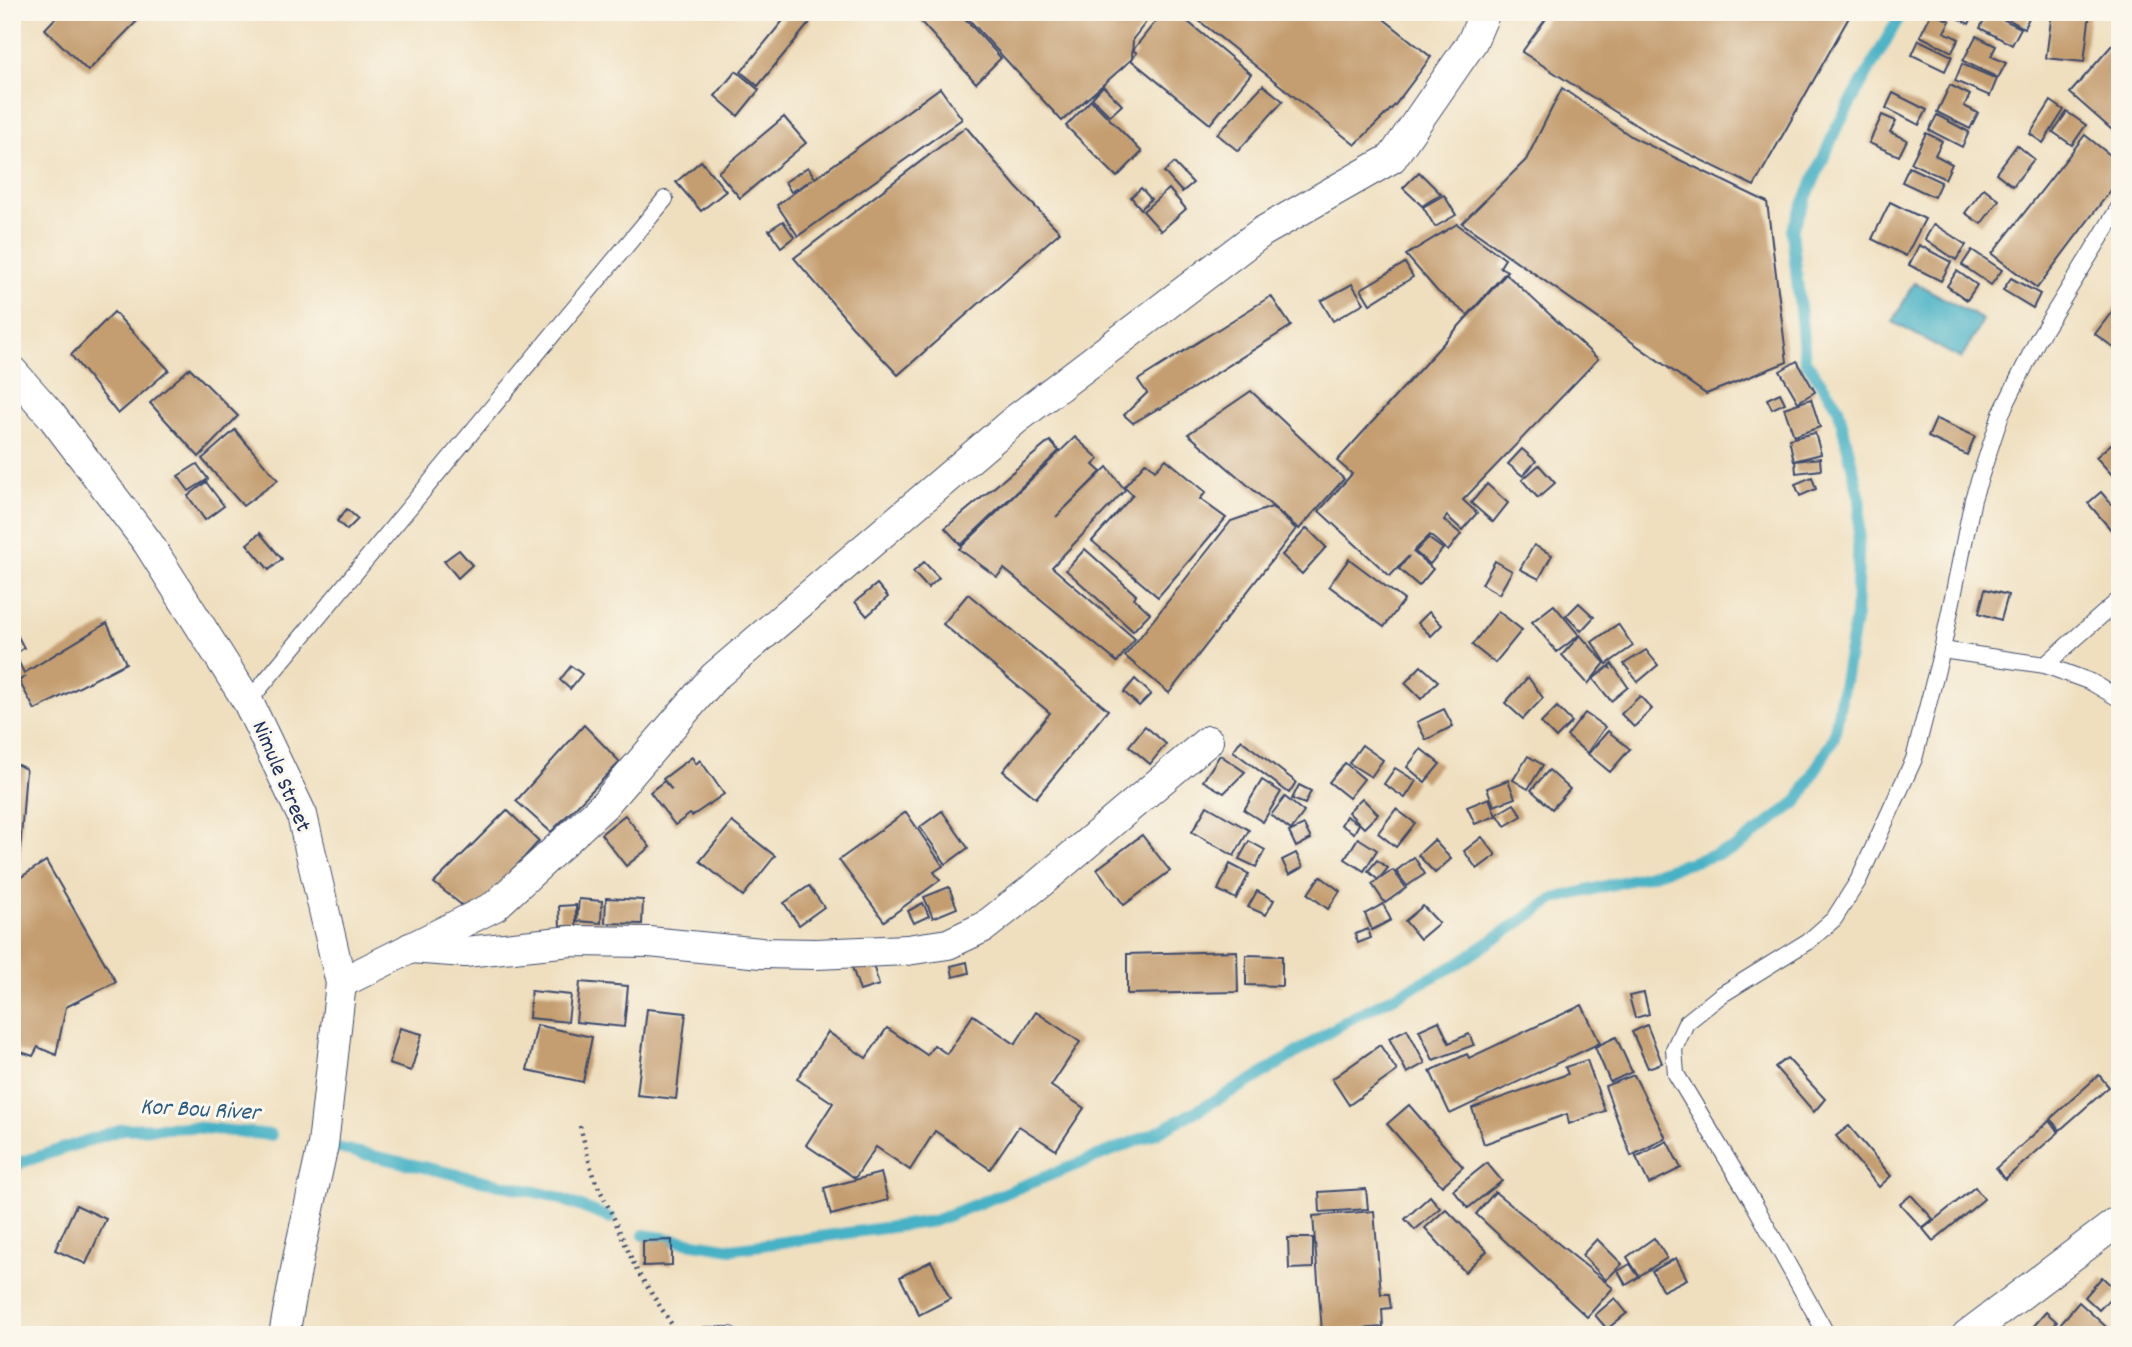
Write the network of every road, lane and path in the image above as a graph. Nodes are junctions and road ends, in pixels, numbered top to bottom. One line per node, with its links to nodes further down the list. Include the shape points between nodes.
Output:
1 (1485, 12): 11 (street, via 1472,41 1392,158 1262,232 1014,420 714,677 603,806 495,906)
2 (665, 199): 9 (lane)
3 (2120, 206): 6 (lane, via 2038,339 2001,414 1973,499)
4 (12, 371): 9 (street, Nimule Street, via 148,542)
5 (2120, 599): 7 (lane)
6 (1942, 650): 7 (lane); 19 (lane, via 1914,759 1858,881 1834,919 1686,1023 1674,1049 1676,1074)
7 (2045, 665): 8 (lane, via 2091,682)
8 (2120, 699)
9 (247, 702): 12 (street, Nimule Street, via 302,815)
10 (1208, 741): 11 (street, via 984,927 948,944 816,954 649,942 571,941 466,952)
11 (410, 948): 12 (street)
12 (341, 983): 15 (street, Nimule Street, via 323,1145)
13 (580, 1126): 16 (path, via 593,1176 637,1271)
14 (2120, 1220): 20 (street)
15 (284, 1335)
16 (678, 1335)
17 (705, 1335): 18 (lane)
18 (730, 1335)
19 (1826, 1335)
20 (1967, 1335)

